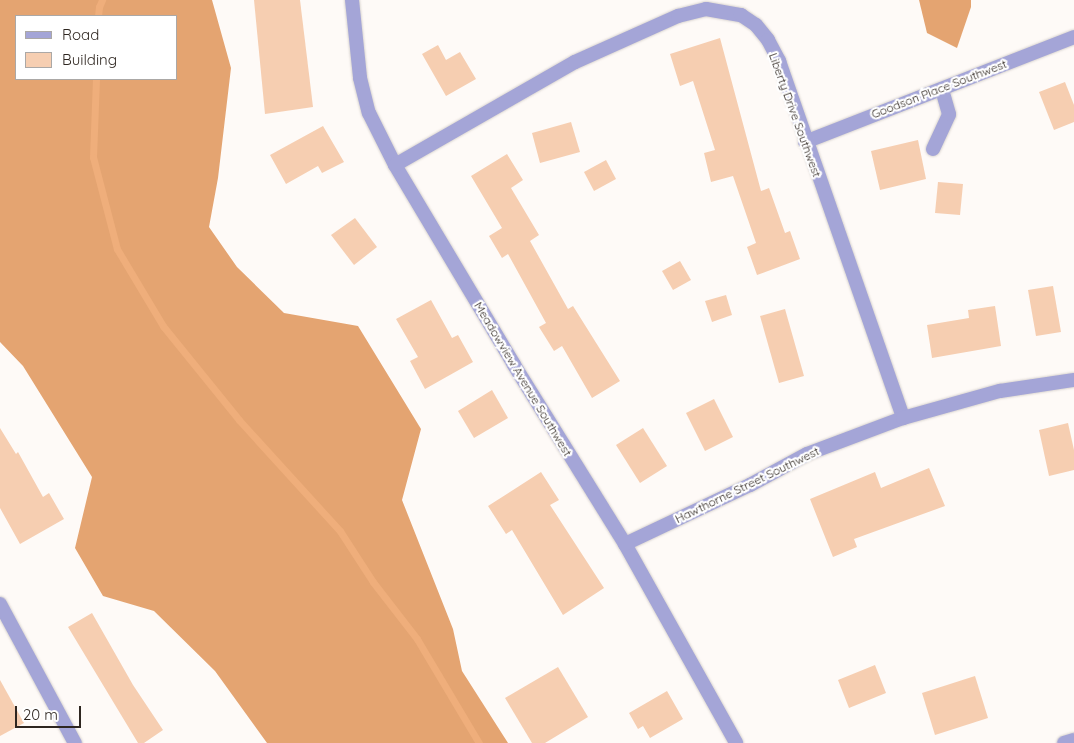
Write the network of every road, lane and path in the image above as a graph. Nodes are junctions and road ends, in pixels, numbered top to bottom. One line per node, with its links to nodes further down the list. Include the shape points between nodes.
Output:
1 (352, 0): 6 (street, Meadowview Avenue Southwest, via 362,87 369,113)
2 (1074, 37): 3 (street, Goodson Place Southwest)
3 (942, 89): 4 (street, Goodson Place Southwest); 5 (street, via 948,114)
4 (805, 142): 6 (street, Liberty Drive Southwest, via 768,40 741,14 706,9 678,16 574,62); 8 (street, Liberty Drive Southwest)
5 (933, 149)
6 (395, 165): 9 (street, Meadowview Avenue Southwest)
7 (1074, 380): 8 (street, Hawthorne Street Southwest, via 1000,392)
8 (903, 418): 9 (street, Hawthorne Street Southwest, via 807,454 750,485)
9 (624, 544): 13 (street, Meadowview Avenue Southwest)
10 (0, 604): 12 (street)
11 (1074, 740): 14 (street)
12 (75, 743)
13 (736, 743)
14 (1064, 743)

